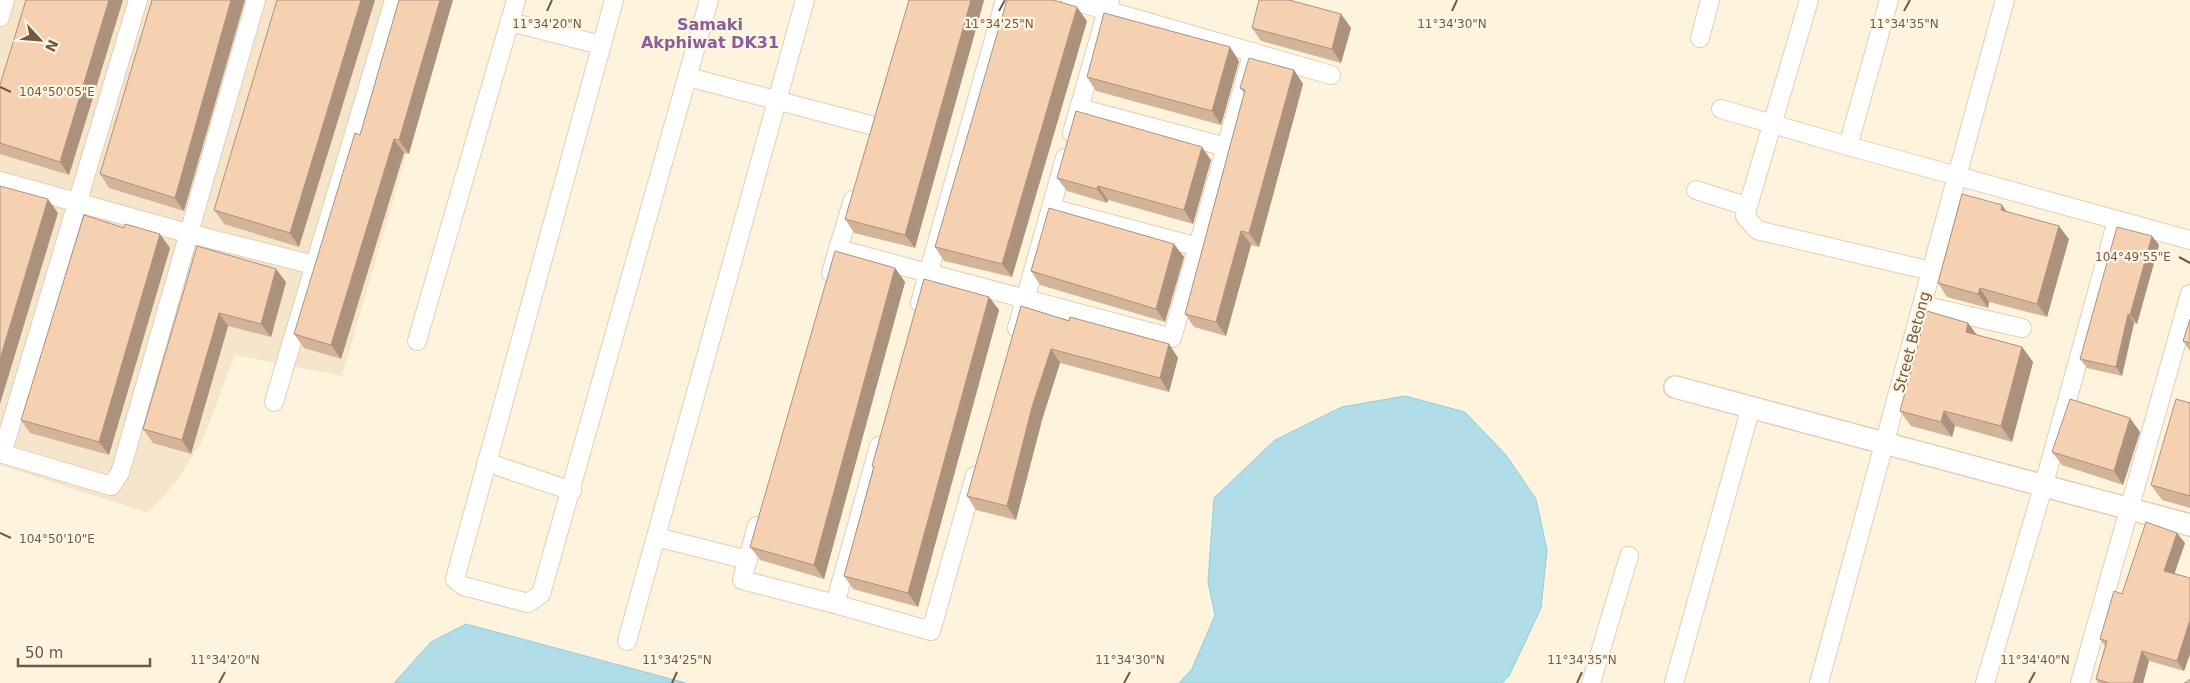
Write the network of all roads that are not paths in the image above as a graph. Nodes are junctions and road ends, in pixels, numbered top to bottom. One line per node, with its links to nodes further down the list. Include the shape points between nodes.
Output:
1 (6, 0): 16 (street)
2 (138, 0): 36 (street)
3 (256, 0): 40 (street)
4 (394, 0): 44 (street)
5 (516, 0): 17 (street)
6 (614, 0): 19 (street)
7 (709, 0): 22 (street)
8 (805, 0): 23 (street)
9 (1006, 0): 46 (street)
10 (1070, 0): 15 (street)
11 (1710, 0): 18 (street)
12 (1809, 0): 27 (street)
13 (1889, 0): 30 (street)
14 (2004, 0): 32 (street, Street Betong)
15 (1108, 5): 20 (street); 25 (street)
16 (0, 17)
17 (510, 22): 19 (street); 53 (street)
18 (1700, 38)
19 (601, 45): 62 (street)
20 (1253, 52): 21 (street); 31 (street)
21 (1331, 74)
22 (688, 77): 23 (street); 64 (street)
23 (776, 100): 28 (street); 68 (street)
24 (879, 108): 28 (street)
25 (1079, 108): 31 (street); 38 (street)
26 (1721, 109): 27 (street)
27 (1773, 123): 30 (street); 37 (street)
28 (874, 126): 29 (street)
29 (869, 145)
30 (1848, 146): 32 (street)
31 (1226, 147): 42 (street)
32 (1957, 176): 39 (street); 45 (street, Street Betong)
33 (0, 181): 36 (street)
34 (858, 182): 43 (street)
35 (1696, 190): 37 (street)
36 (77, 204): 40 (street); 60 (street)
37 (1746, 206): 45 (street, via 1745,216 1757,230)
38 (1051, 208): 42 (street); 49 (street)
39 (2117, 220): 41 (street); 63 (street)
40 (187, 233): 44 (street); 60 (street, via 120,473 112,486)
41 (2190, 240)
42 (1198, 247): 49 (street, via 1172,338)
43 (838, 249): 46 (street); 47 (street)
44 (314, 265): 56 (street)
45 (1931, 271): 50 (street, Street Betong)
46 (928, 273): 49 (street); 51 (street)
47 (827, 286)
48 (2190, 294): 65 (street)
49 (1025, 298): 54 (street)
50 (1922, 305): 52 (street); 59 (street, Street Betong)
51 (915, 320)
52 (2022, 328)
53 (417, 341)
54 (1012, 346)
55 (1675, 386): 57 (street)
56 (274, 402)
57 (1751, 408): 59 (street); 74 (street)
58 (883, 434): 71 (street)
59 (1885, 442): 63 (street); 75 (street, Street Betong)
60 (1, 453)
61 (980, 460): 71 (street, via 932,631)
62 (486, 462): 64 (street); 64 (street, via 455,579 463,586 528,603 542,594)
63 (2044, 484): 65 (street); 76 (street)
64 (572, 490)
65 (2130, 508): 67 (street); 77 (street)
66 (761, 513): 70 (street)
67 (2190, 525)
68 (656, 537): 70 (street); 72 (street)
69 (1629, 556): 73 (street)
70 (748, 560): 71 (street, via 742,580)
71 (834, 604)
72 (627, 641)
73 (1591, 683)
74 (1674, 683)
75 (1819, 683)
76 (1985, 683)
77 (2080, 683)

